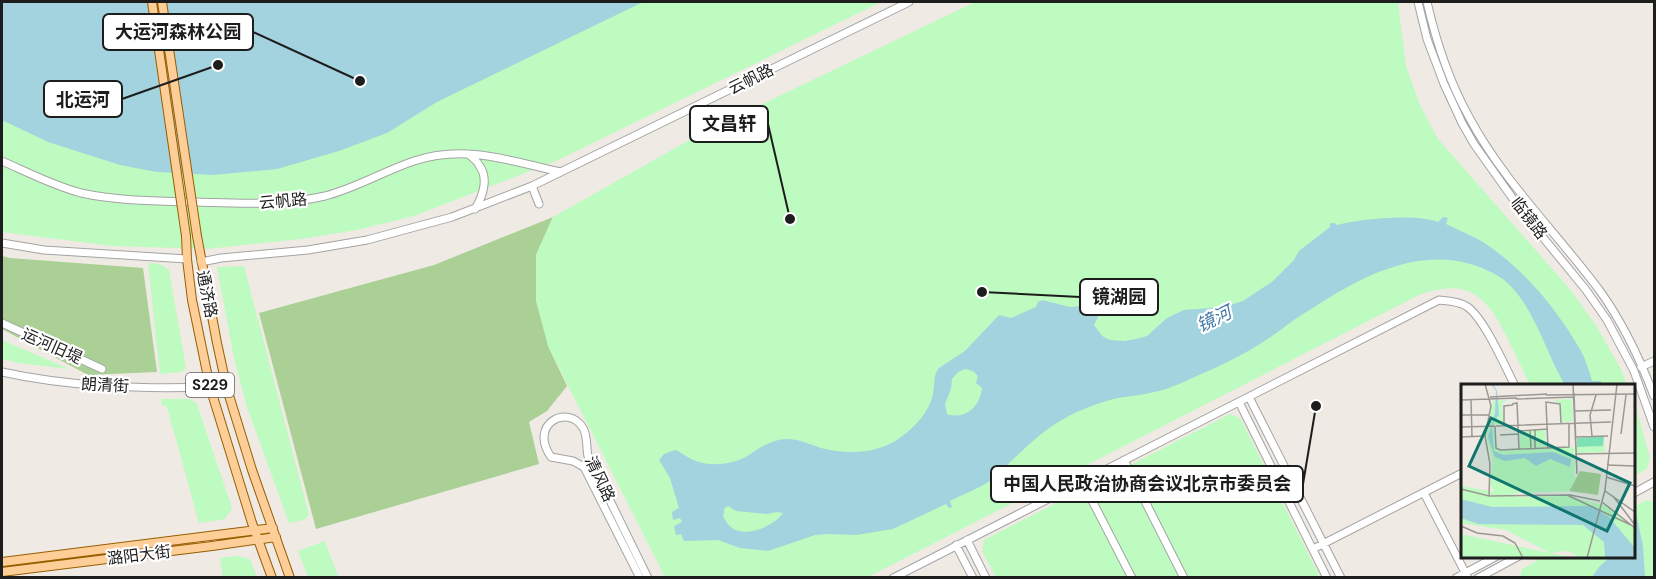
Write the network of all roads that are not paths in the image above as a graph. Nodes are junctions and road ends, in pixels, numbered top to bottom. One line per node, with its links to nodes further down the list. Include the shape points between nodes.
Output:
1 (152, 2): 13 (main road, 通济路 / S229, bridge)
2 (162, 2): 14 (main road, 通济路 / S229, bridge)
3 (909, 2): 8 (street, 云帆路)
4 (1418, 2): 19 (street, 临镜路, via 1444,84 1474,144 1523,213 1586,290)
5 (1427, 2): 17 (street, 临镜路, via 1443,59 1469,118 1521,193 1599,290)
6 (468, 154): 7 (street, 云帆路, via 446,154 412,162 327,195 265,204 114,198 50,182); 8 (street, 云帆路); 11 (street, via 480,165 484,178)
7 (2, 160)
8 (561, 172): 9 (street, 云帆路)
9 (532, 186): 10 (street); 11 (street, 云帆路)
10 (539, 204)
11 (475, 209): 14 (street, 云帆路, via 367,240)
12 (2, 243): 13 (street, via 44,250)
13 (187, 259): 22 (main road, 通济路 / S229)
14 (201, 262): 34 (main road, 通济路 / S229, via 227,389)
15 (2, 323): 18 (street, 运河旧堤)
16 (1654, 361): 17 (street)
17 (1643, 366): 19 (street); 24 (street, 临镜路)
18 (102, 369)
19 (1634, 371): 26 (street, 临镜路)
20 (2, 372): 22 (street, 朗清街, via 118,387)
21 (1514, 384): 23 (street, via 1473,311 1439,300)
22 (210, 387): 33 (main road, 通济路 / S229)
23 (1249, 396): 25 (street); 37 (street)
24 (1654, 396)
25 (1239, 402): 27 (street); 39 (street)
26 (1654, 427)
27 (1124, 460): 29 (street); 54 (street)
28 (1461, 474): 32 (street)
29 (1082, 481): 36 (street); 53 (street)
30 (1654, 482): 31 (street)
31 (1635, 492)
32 (1424, 493): 37 (street); 45 (street)
33 (254, 530): 34 (main road, 潞阳大街); 35 (main road, 通济路); 42 (main road, 潞阳大街)
34 (274, 532): 35 (main road, 潞阳大街); 47 (main road, 通济路 / S229)
35 (258, 540): 44 (main road, 潞阳大街); 46 (main road, 通济路)
36 (966, 540): 38 (street); 52 (street)
37 (1323, 544): 39 (street); 56 (street)
38 (956, 545): 50 (street); 51 (street)
39 (1313, 549): 55 (street)
40 (1494, 558): 43 (street); 45 (street)
41 (1516, 558): 43 (street)
42 (2, 562)
43 (1496, 568): 58 (street); 59 (street)
44 (2, 572)
45 (1467, 575): 57 (street)
46 (272, 578)
47 (290, 578)
48 (640, 578): 49 (street, 清风路, via 584,467 551,457 545,448 546,426 556,419 567,417 583,427 588,456)
49 (648, 578)
50 (893, 578)
51 (973, 578)
52 (986, 578)
53 (1132, 578)
54 (1184, 578)
55 (1327, 578)
56 (1341, 578)
57 (1456, 578)
58 (1478, 578)
59 (1501, 578)

